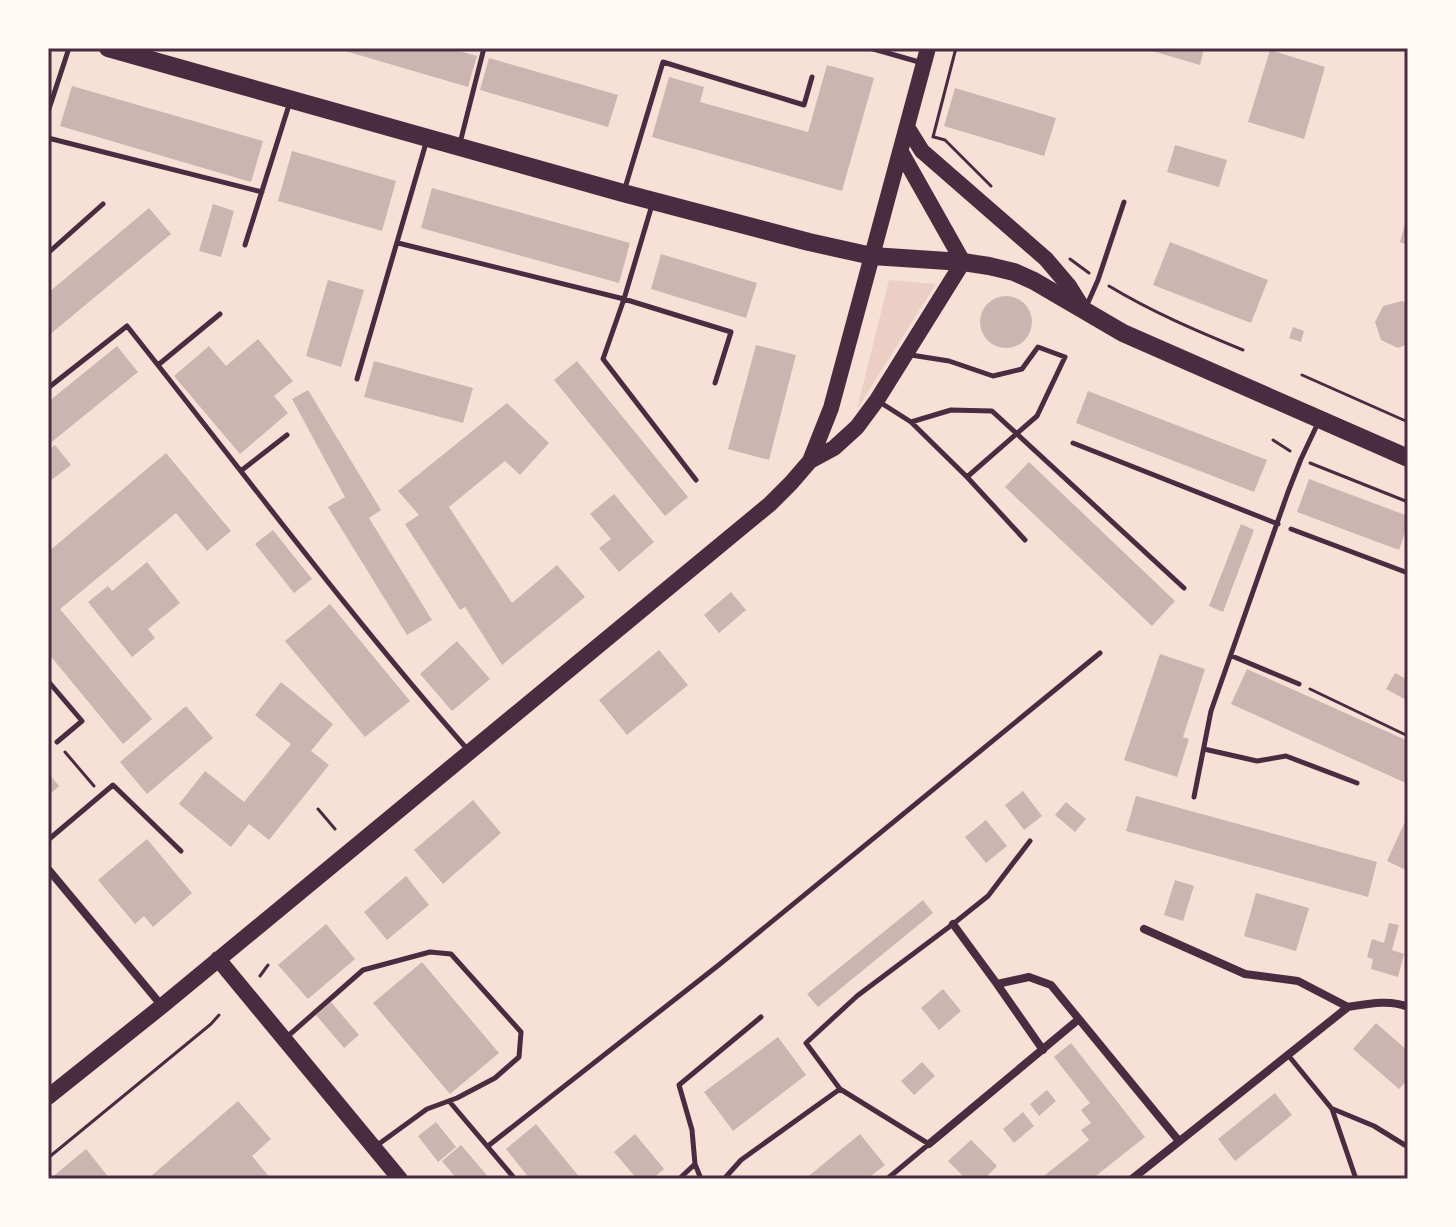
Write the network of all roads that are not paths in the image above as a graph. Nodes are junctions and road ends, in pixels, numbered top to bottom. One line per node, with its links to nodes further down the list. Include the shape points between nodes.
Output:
1 (69, 48): 8 (lane)
2 (108, 48): 7 (main road)
3 (484, 48): 12 (lane)
4 (870, 48): 5 (lane)
5 (926, 56): 9 (main road)
6 (812, 77): 15 (lane, via 804,105 663,62)
7 (290, 100): 11 (main road); 14 (lane)
8 (48, 112)
9 (907, 127): 13 (main road); 25 (main road, via 922,151 1046,259)
10 (48, 138): 14 (lane)
11 (427, 139): 12 (main road); 19 (lane)
12 (459, 148): 15 (main road)
13 (901, 152): 22 (main road); 23 (main road)
14 (262, 192): 20 (lane)
15 (623, 193): 16 (main road)
16 (653, 201): 22 (main road); 24 (lane)
17 (1124, 202): 25 (lane)
18 (103, 204): 21 (lane)
19 (398, 243): 24 (lane); 29 (lane)
20 (245, 245)
21 (48, 253)
22 (872, 256): 23 (main road); 39 (main road, via 840,379)
23 (963, 262): 25 (main road, via 1014,272); 27 (main road)
24 (624, 299): 30 (lane, via 731,332); 42 (lane, via 603,359)
25 (1085, 312): 33 (main road)
26 (220, 314): 28 (lane)
27 (906, 355): 32 (main road); 35 (lane, via 949,361 993,376 1022,369 1038,347 1065,357 1037,416)
28 (158, 365): 31 (lane, via 127,326); 40 (lane)
29 (357, 379)
30 (715, 383)
31 (48, 388)
32 (877, 400): 34 (lane); 39 (main road, via 834,448)
33 (1319, 420): 38 (main road); 43 (lane)
34 (911, 422): 35 (lane, via 951,410 992,411); 41 (lane)
35 (1016, 434): 41 (lane); 47 (lane)
36 (287, 435): 40 (lane)
37 (1073, 443): 43 (lane)
38 (1408, 458)
39 (810, 461): 54 (main road, via 770,504)
40 (242, 470): 54 (lane, via 338,596)
41 (967, 477): 45 (lane)
42 (696, 480)
43 (1278, 524): 49 (lane)
44 (1291, 529): 46 (lane)
45 (1025, 540)
46 (1408, 573)
47 (1184, 588)
48 (1100, 653): 79 (lane)
49 (1232, 656): 51 (lane); 53 (lane, via 1211,711)
50 (48, 681): 52 (lane, via 82,721)
51 (1299, 684)
52 (57, 742)
53 (1204, 749): 55 (lane, via 1257,761 1286,756); 56 (lane)
54 (468, 751): 63 (main road)
55 (1357, 783)
56 (1194, 797)
57 (48, 840): 59 (lane, via 113,785)
58 (1030, 841): 61 (lane, via 988,896)
59 (181, 851)
60 (48, 869): 65 (street)
61 (953, 924): 64 (street); 73 (lane, via 857,996 806,1043)
62 (1144, 929): 66 (street, via 1245,974 1298,981)
63 (218, 959): 65 (main road); 70 (main road)
64 (997, 984): 69 (street, via 1029,977 1051,985); 71 (street)
65 (162, 1006): 74 (main road)
66 (1348, 1007): 67 (street, via 1376,1002); 72 (street)
67 (1408, 1007)
68 (761, 1017): 82 (lane, via 679,1085)
69 (1079, 1019): 71 (street); 77 (street)
70 (284, 1039): 75 (lane, via 363,970 430,952 451,954 521,1032 519,1057 495,1078); 80 (main road)
71 (1043, 1050): 78 (street)
72 (1288, 1055): 76 (lane); 77 (street)
73 (840, 1089): 78 (lane); 87 (lane, via 741,1160)
74 (48, 1097)
75 (449, 1101): 79 (lane); 80 (lane, via 427,1109)
76 (1332, 1109): 81 (lane); 90 (lane)
77 (1179, 1141): 89 (street)
78 (929, 1144): 88 (lane)
79 (488, 1146): 84 (lane)
80 (374, 1147): 83 (main road)
81 (1408, 1147)
82 (695, 1164): 85 (lane); 86 (lane)
83 (400, 1179)
84 (515, 1179)
85 (679, 1179)
86 (701, 1179)
87 (724, 1179)
88 (887, 1179)
89 (1132, 1179)
90 (1356, 1179)

